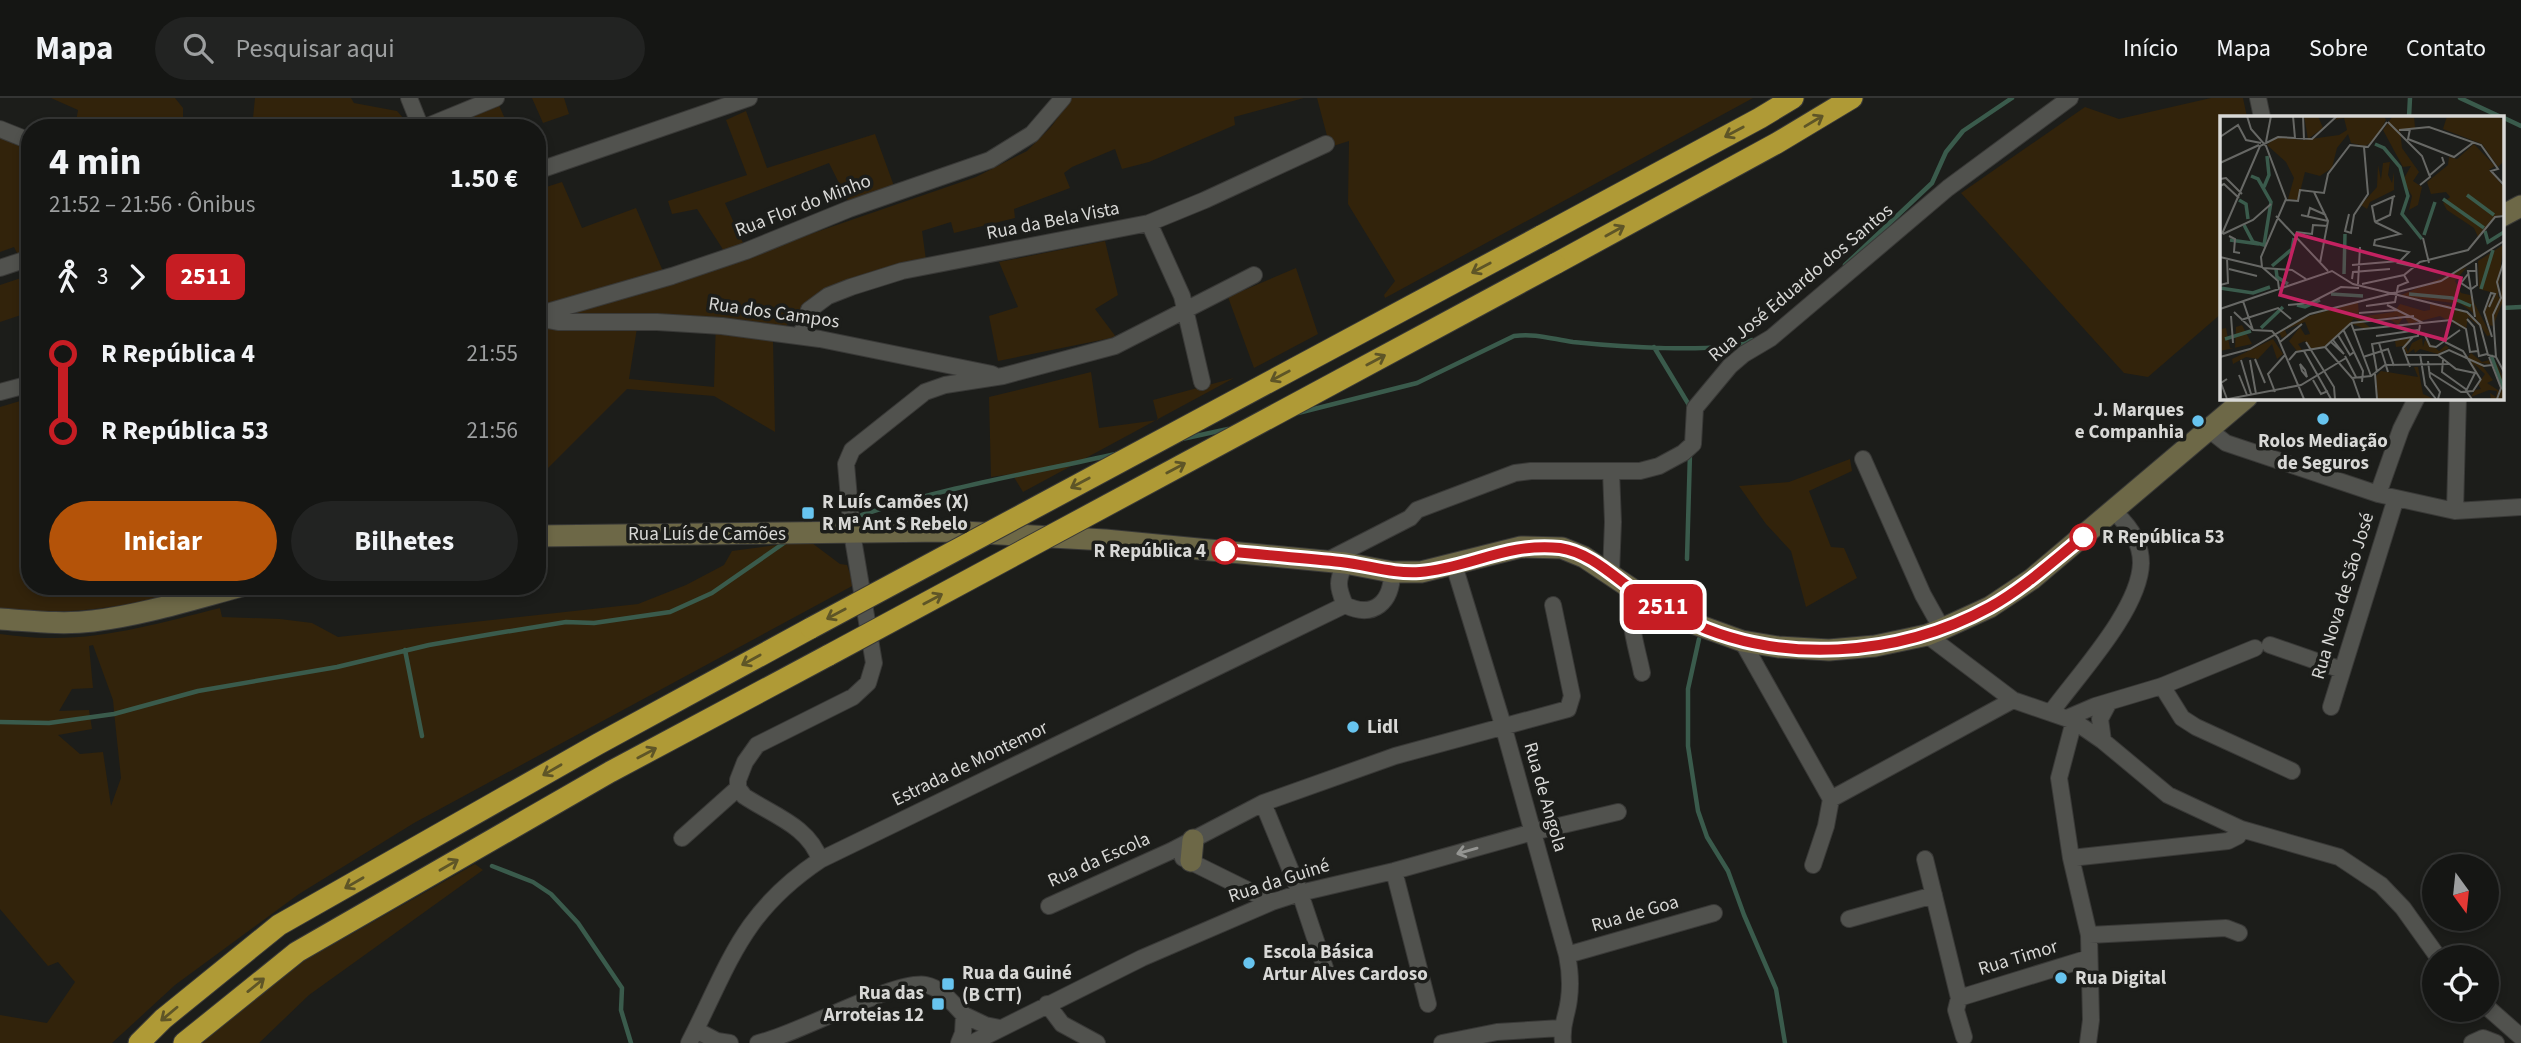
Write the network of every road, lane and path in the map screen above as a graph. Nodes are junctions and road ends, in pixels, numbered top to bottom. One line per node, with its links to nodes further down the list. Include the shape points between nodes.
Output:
1 (409, 98): 10 (street)
2 (496, 98): 11 (street)
3 (749, 98): 15 (street)
4 (1063, 98): 23 (street, Rua Flor do Minho, via 1032,134 990,160 746,251)
5 (1793, 98): 101 (highway, one-way to 101, bridge, via 811,628 279,925)
6 (1852, 98): 102 (highway, one-way to 6, bridge, via 297,953 610,772 1555,264)
7 (2070, 98): 35 (street, Rua José Eduardo dos Santos, via 1948,188 1771,338 1730,366 1695,408 1688,449 1659,466)
8 (2259, 98): 9 (street)
9 (2262, 116)
10 (418, 119)
11 (444, 119)
12 (0, 129): 13 (street)
13 (21, 137)
14 (1326, 144): 18 (street, Rua da Bela Vista)
15 (546, 168)
16 (2521, 206): 17 (main road)
17 (2504, 215)
18 (1149, 223): 22 (street); 25 (street, Rua da Bela Vista, via 902,271 851,287 809,310)
19 (21, 261): 20 (street)
20 (0, 268)
21 (1254, 275): 22 (street)
22 (1186, 310): 26 (street, via 1115,346); 27 (street)
23 (546, 314)
24 (546, 319): 25 (street, Rua dos Campos, via 669,322)
25 (801, 336): 26 (street, Rua dos Campos)
26 (1003, 376): 41 (street, via 925,392 852,450 846,464)
27 (1202, 382)
28 (21, 386): 29 (street)
29 (0, 392)
30 (2245, 399): 33 (main road, Rua Luís de Camões)
31 (2416, 399): 36 (street)
32 (2458, 399): 40 (street)
33 (2208, 429): 36 (street, via 2226,443); 39 (main road, Rua Luís de Camões)
34 (1863, 459): 52 (street, via 1923,595)
35 (1611, 471): 43 (street, Rua José Eduardo dos Santos, via 1514,473 1417,510); 46 (street)
36 (2378, 494): 37 (street)
37 (2396, 498): 40 (street); 54 (street, Rua Nova de São José)
38 (2521, 507): 40 (street)
39 (2113, 511): 52 (main road, Rua Luís de Camões, via 2032,579 1990,607); 60 (street, via 2138,546 2138,577 2130,602)
40 (2455, 511)
41 (852, 533): 42 (main road, Rua Luís de Camões); 43 (main road, Rua Luís de Camões, via 945,531 1105,540); 64 (street, via 874,663 868,683 853,696 757,745 745,762)
42 (546, 536)
43 (1335, 562): 45 (main road, Rua Luís de Camões); 49 (street)
44 (1454, 565): 45 (main road, Rua Luís de Camões); 46 (main road, Rua Luís de Camões, via 1521,547 1562,548); 61 (street, Rua de Angola)
45 (1392, 572): 49 (street, via 1381,606 1357,611)
46 (1611, 573): 47 (main road, Rua Luís de Camões)
47 (1635, 591): 53 (main road, Rua Luís de Camões, via 1684,620); 55 (street, via 1630,603)
48 (208, 595): 51 (main road, via 91,621)
49 (1345, 605): 74 (street, Estrada de Montemor)
50 (1553, 605): 61 (street, via 1571,704 1561,712)
51 (0, 619)
52 (1934, 632): 53 (main road, Rua Luís de Camões, via 1875,646 1829,649); 57 (street)
53 (1742, 641): 65 (street)
54 (2342, 670): 56 (street, via 2262,647); 59 (street, Rua Nova de São José)
55 (1642, 673)
56 (2162, 686): 58 (street); 63 (street, via 2189,723)
57 (2013, 700): 60 (street); 65 (street)
58 (2109, 702): 60 (street); 62 (street, via 2100,719)
59 (2330, 707)
60 (2064, 717): 62 (street); 72 (street, via 2059,778)
61 (1503, 725): 66 (street, via 1395,756); 69 (street, Rua de Angola)
62 (2103, 741): 68 (street, via 2168,795)
63 (2292, 771)
64 (738, 788): 70 (street); 74 (street, via 760,807 797,827)
65 (1831, 799): 75 (street)
66 (1263, 803): 71 (street, via 1207,831); 78 (street)
67 (1618, 812): 69 (street, Rua da Guiné)
68 (2241, 829): 72 (street, via 2228,841); 87 (street, via 2339,857 2381,885)
69 (1533, 832): 76 (street, Rua da Guiné, one-way to 76); 88 (street, Rua de Angola)
70 (682, 838)
71 (1192, 851): 77 (street, Rua da Escola); 81 (street, Rua da Escola, via 1167,853)
72 (2071, 858): 86 (street)
73 (1925, 859): 79 (street, Rua Timor)
74 (821, 860): 98 (street, Estrada de Montemor, via 780,890 741,937)
75 (1813, 865)
76 (1394, 871): 78 (street, Rua da Guiné); 93 (street)
77 (1241, 887): 80 (street, Rua da Escola); 83 (street)
78 (1300, 893): 80 (street, Rua da Guiné); 90 (street)
79 (1934, 895): 84 (street); 91 (street, Rua Timor)
80 (1272, 902): 83 (street, Rua da Guiné)
81 (1049, 906)
82 (1714, 913): 88 (street, Rua de Goa)
83 (1229, 919): 92 (street, Rua da Guiné)
84 (1849, 919)
85 (2239, 933): 86 (street, via 2226,928)
86 (2089, 935): 89 (street)
87 (2429, 945)
88 (1567, 955): 97 (street, Rua de Angola, via 1571,976)
89 (2089, 958): 91 (street, Rua Timor); 109 (street)
90 (1326, 971)
91 (1959, 998): 99 (street, Rua Timor, via 1956,1010)
92 (1047, 1004): 96 (street, Rua da Guiné); 107 (street, via 1062,1024)
93 (1428, 1004)
94 (964, 1015): 96 (street); 104 (street, via 938,990 916,984); 105 (street)
95 (2499, 1018): 100 (street)
96 (1000, 1028): 106 (street, Rua da Guiné)
97 (1562, 1035): 108 (street, via 1497,1032)
98 (693, 1037): 103 (street)
99 (1964, 1037)
100 (2521, 1037)
101 (139, 1043)
102 (184, 1043)
103 (730, 1043)
104 (758, 1043)
105 (959, 1043)
106 (972, 1043)
107 (1097, 1043)
108 (1442, 1043)
109 (2088, 1043)
110 (2472, 1043): 111 (street, via 2483,1038)
111 (2496, 1043)

